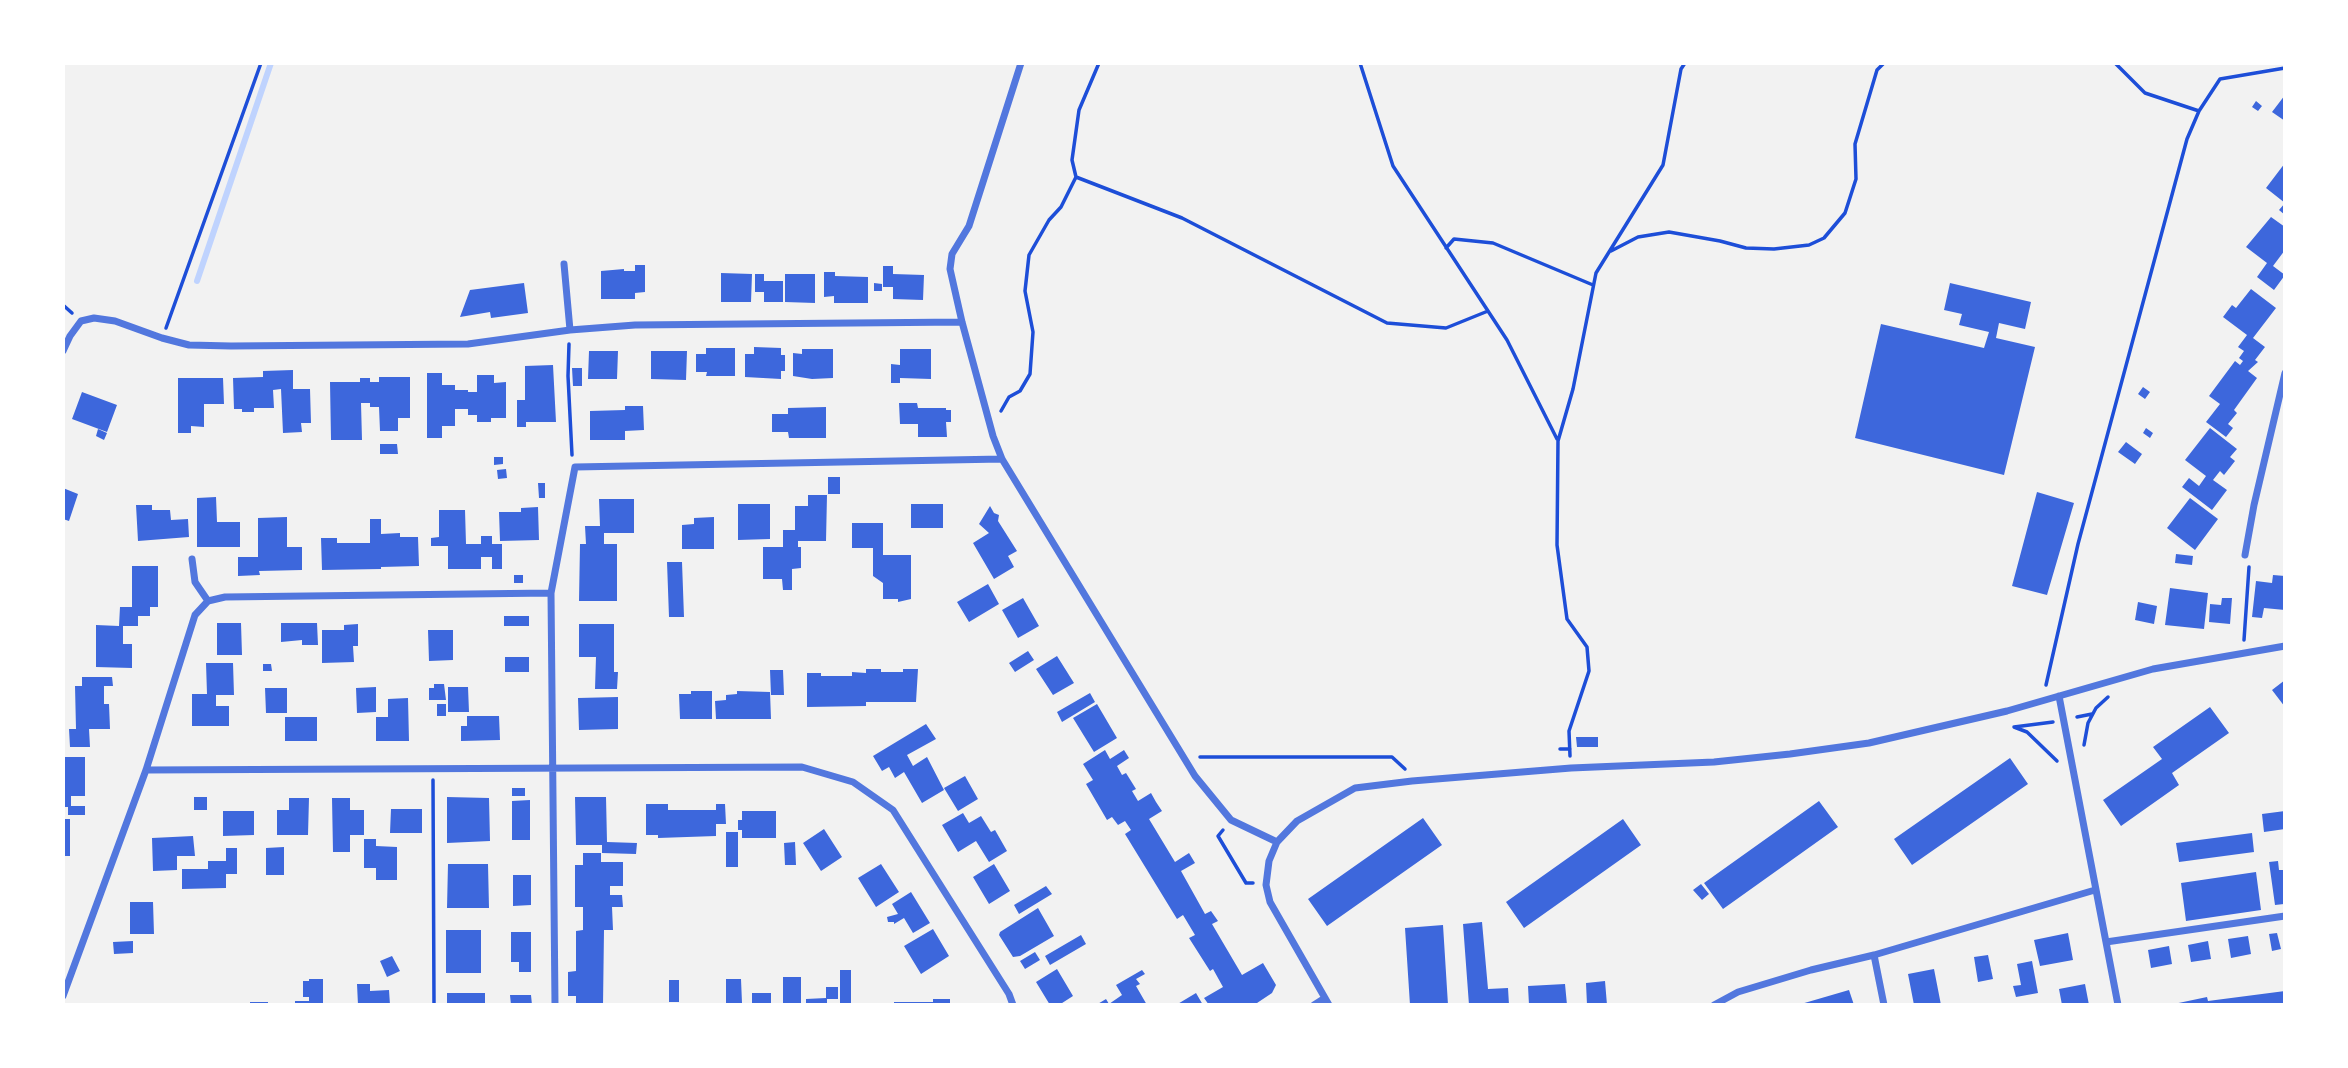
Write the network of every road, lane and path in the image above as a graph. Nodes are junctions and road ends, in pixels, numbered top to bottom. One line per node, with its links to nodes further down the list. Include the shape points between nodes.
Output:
1 (261, 63): 18 (path)
2 (1021, 63): 16 (street, via 969,226 952,254 950,269)
3 (1099, 63): 10 (path, via 1079,110 1072,160)
4 (1360, 63): 11 (path, via 1393,166)
5 (1685, 63): 13 (path, via 1663,165)
6 (1884, 63): 13 (path, via 1877,70 1855,144 1856,179 1845,213 1824,238 1809,245 1746,248 1669,232 1638,237 1611,251)
7 (2115, 63): 9 (path, via 2145,93)
8 (2285, 68): 9 (path, via 2220,79)
9 (2199, 111): 33 (path, via 2187,139 2078,544)
10 (1076, 177): 15 (path, via 1182,218 1387,323 1446,328); 21 (path, via 1029,255 1025,290 1032,332 1030,374 1020,391 1009,397)
11 (1446, 248): 14 (path, via 1454,239 1493,243); 15 (path)
12 (564, 264): 17 (street)
13 (1596, 273): 14 (path)
14 (1593, 285): 22 (path)
15 (1488, 312): 22 (path)
16 (962, 323): 17 (street, via 635,325); 21 (street)
17 (570, 330): 18 (street, via 468,344 189,345); 24 (path, via 570,449)
18 (162, 338): 19 (street, via 94,318 81,321)
19 (63, 351)
20 (2285, 373): 25 (street)
21 (993, 436): 23 (street)
22 (1558, 441): 36 (path, via 1557,545 1567,619 1587,647 1589,671 1569,731)
23 (1002, 459): 24 (street); 37 (street)
24 (575, 467): 27 (street)
25 (2245, 555): 30 (path, via 2250,571)
26 (192, 559): 28 (street, via 195,582)
27 (551, 593): 28 (street, via 225,597); 39 (street)
28 (208, 601): 42 (street, via 195,615)
29 (2285, 646): 30 (street)
30 (2243, 652): 31 (street)
31 (2104, 682): 32 (street); 38 (path, via 2108,697 2088,723 2084,754)
32 (2059, 696): 33 (street); 34 (street)
33 (2042, 701): 40 (street, via 1869,743 1714,762)
34 (2063, 720): 38 (street); 38 (path, via 2014,727 2027,732 2058,763)
35 (1560, 749): 36 (path)
36 (1570, 749): 40 (path)
37 (1184, 758): 43 (path, via 1392,757); 44 (street)
38 (2071, 758): 47 (street)
39 (554, 768): 41 (street); 54 (street); 55 (street, via 802,766 853,782 893,810)
40 (1571, 768): 43 (street)
41 (433, 769): 42 (street); 53 (path)
42 (146, 770): 51 (street)
43 (1412, 781): 45 (street, via 1355,788 1297,821)
44 (1231, 820): 45 (street); 46 (path, via 1218,836 1246,883)
45 (1277, 842): 46 (street)
46 (1266, 884): 52 (street, via 1270,902)
47 (2095, 890): 49 (street); 50 (street)
48 (2285, 916): 49 (street)
49 (2106, 942): 59 (street)
50 (1874, 955): 57 (street, via 1738,992); 58 (street)
51 (63, 996)
52 (1327, 1002): 56 (street)
53 (434, 1005)
54 (555, 1005)
55 (1013, 1005)
56 (1314, 1005)
57 (1714, 1005)
58 (1884, 1005)
59 (2119, 1005)

